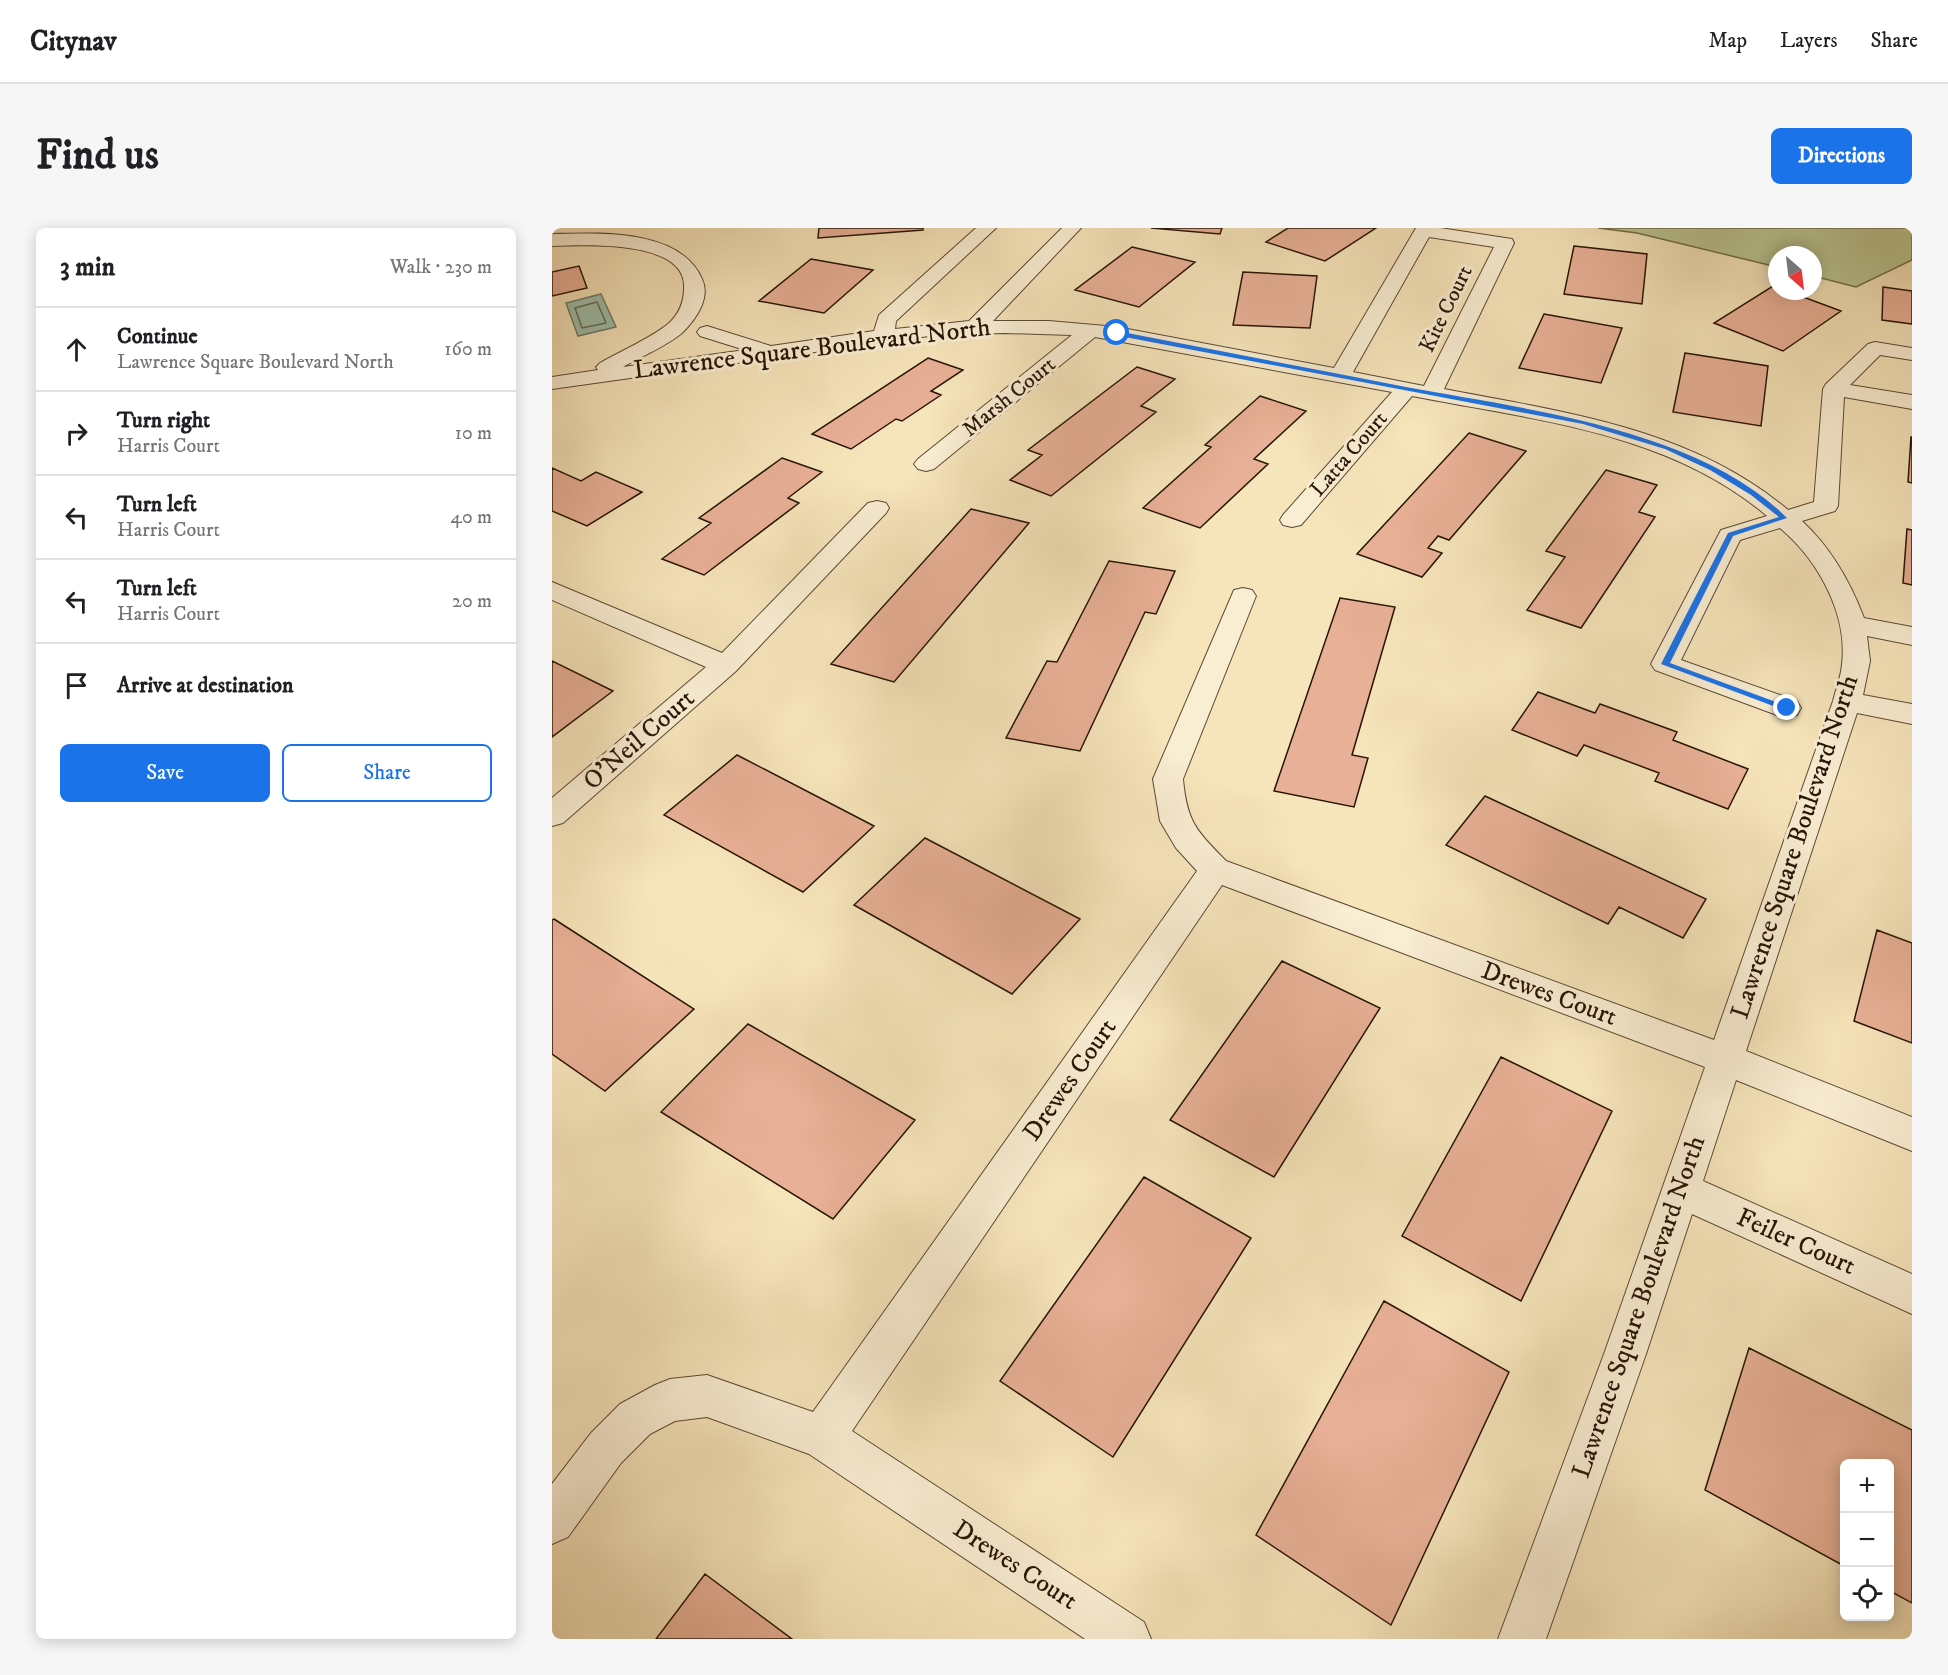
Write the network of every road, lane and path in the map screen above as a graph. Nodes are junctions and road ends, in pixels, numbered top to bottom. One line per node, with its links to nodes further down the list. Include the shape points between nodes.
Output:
1 (987, 228): 10 (street, via 886,319)
2 (1072, 228): 6 (street)
3 (584, 233): 4 (street); 5 (street, via 642,244 678,259 689,270 694,283)
4 (552, 240)
5 (691, 310): 7 (street); 9 (street)
6 (976, 326): 8 (street, Lawrence Square Boulevard North); 10 (street, Lawrence Square Boulevard North)
7 (674, 329): 14 (street); 16 (street, via 621,361)
8 (1091, 330): 15 (street, Lawrence Square Boulevard North); 21 (street, Marsh Court)
9 (707, 332): 11 (street); 13 (street)
10 (884, 336): 11 (street, Lawrence Square Boulevard North)
11 (775, 351): 13 (street, Lawrence Square Boulevard North)
12 (1912, 354): 18 (street, via 1875,348)
13 (706, 361): 14 (street, Lawrence Square Boulevard North)
14 (671, 366): 16 (street, Lawrence Square Boulevard North)
15 (1340, 376): 19 (street, Lawrence Square Boulevard North); 19 (street, Kite Court, via 1423,231 1505,243)
16 (581, 379): 17 (street, Lawrence Square Boulevard North)
17 (552, 383)
18 (1834, 389): 20 (street); 23 (street, via 1826,506)
19 (1419, 391): 23 (street, Lawrence Square Boulevard North, via 1585,423 1638,438 1712,468); 24 (street, Latta Court)
20 (1912, 402)
21 (926, 464)
22 (877, 508): 29 (street, O'Neil Court)
23 (1784, 518): 27 (street, Lawrence Square Boulevard North, via 1819,555 1841,590); 31 (street, via 1730,535 1665,664)
24 (1292, 520)
25 (552, 590): 29 (street, O'Neil Court)
26 (1244, 596): 34 (street, via 1168,779 1169,806 1181,835)
27 (1852, 624): 28 (street); 30 (street, Lawrence Square Boulevard North, via 1856,662)
28 (1912, 636)
29 (726, 665): 33 (street, O'Neil Court)
30 (1847, 701): 32 (street); 35 (street, Lawrence Square Boulevard North)
31 (1787, 708)
32 (1912, 714)
33 (552, 815)
34 (1215, 870): 35 (street, Drewes Court); 39 (street, Drewes Court)
35 (1725, 1059): 36 (street); 37 (street, Lawrence Square Boulevard North)
36 (1912, 1134)
37 (1680, 1190): 38 (street, Feiler Court); 42 (street, Lawrence Square Boulevard North)
38 (1912, 1294)
39 (822, 1437): 40 (street, via 708,1396 670,1400 635,1419 606,1448); 41 (street, Drewes Court)
40 (552, 1521)
41 (1127, 1639)
42 (1522, 1639)

